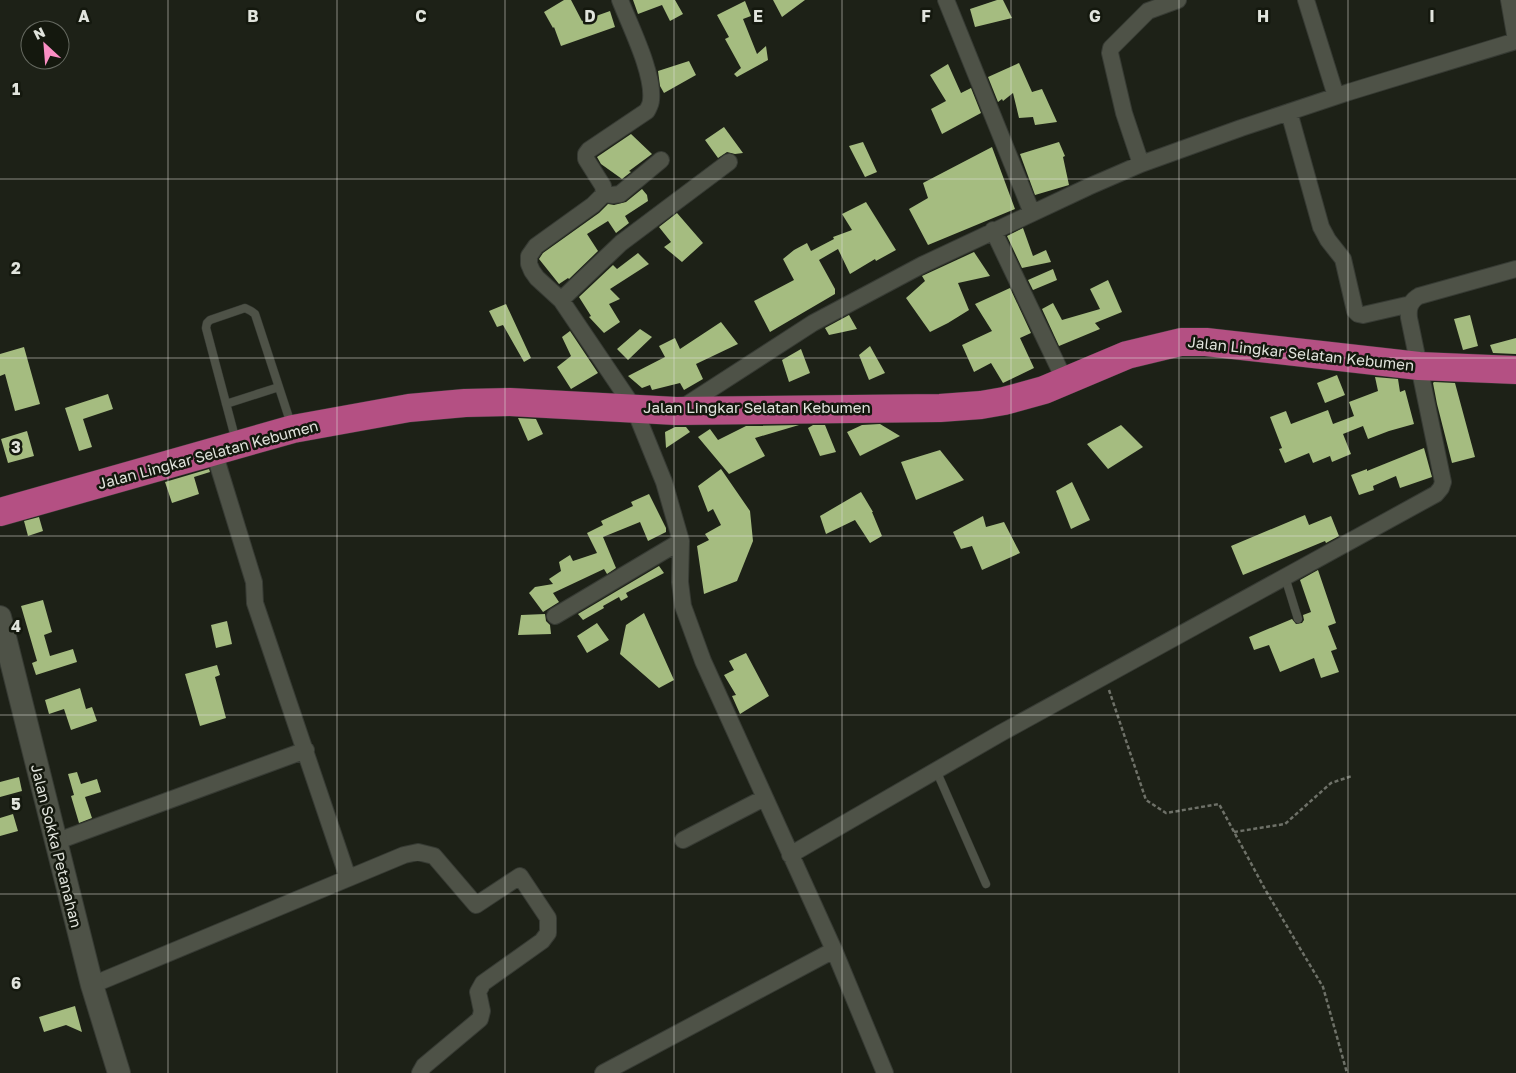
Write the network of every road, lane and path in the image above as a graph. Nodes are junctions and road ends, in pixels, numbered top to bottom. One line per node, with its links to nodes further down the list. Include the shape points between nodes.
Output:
1 (620, 0): 12 (street, via 648,73 651,102 647,110 586,154)
2 (946, 0): 13 (street)
3 (1178, 0): 11 (street, via 1148,11 1111,48 1124,113)
4 (1306, 0): 7 (street)
5 (1508, 0): 6 (street)
6 (1516, 40): 7 (street)
7 (1336, 96): 8 (street)
8 (1289, 112): 11 (street); 17 (street, via 1322,227 1343,259 1355,311 1363,315)
9 (661, 160): 12 (street, via 620,194)
10 (729, 162): 16 (street, via 621,243)
11 (1141, 164): 13 (street)
12 (604, 194): 16 (street, via 594,205 536,246 529,256 529,264 537,278)
13 (1032, 213): 14 (street)
14 (993, 230): 20 (street); 24 (street, via 813,323)
15 (1516, 269): 17 (street, via 1419,296)
16 (561, 300): 23 (street)
17 (1411, 304): 18 (street, via 1409,318)
18 (1419, 366): 19 (highway, Jalan Lingkar Selatan Kebumen); 20 (highway, Jalan Lingkar Selatan Kebumen, via 1206,342 1181,342 1127,356); 29 (street, via 1441,488 1436,494)
19 (1516, 370)
20 (1065, 381): 24 (highway, Jalan Lingkar Selatan Kebumen, via 1044,390 981,405)
21 (279, 387): 22 (lane); 22 (lane, via 255,314 245,308 210,320 206,328); 25 (lane)
22 (226, 404): 26 (lane)
23 (634, 408): 24 (highway, Jalan Lingkar Selatan Kebumen); 25 (highway, Jalan Lingkar Selatan Kebumen, via 466,403 409,408); 28 (street, via 664,482)
24 (676, 411)
25 (293, 429): 26 (highway, Jalan Lingkar Selatan Kebumen)
26 (225, 449): 27 (highway, Jalan Lingkar Selatan Kebumen); 34 (street, via 254,582 254,603)
27 (0, 512)
28 (681, 541): 30 (street); 37 (street, via 682,606)
29 (1285, 577): 32 (lane); 33 (street)
30 (555, 616)
31 (0, 617): 40 (main road, Jalan Sokka Petanahan)
32 (1298, 619)
33 (1104, 676): 35 (street); 38 (path, via 1146,800 1166,813 1218,804)
34 (306, 750): 40 (street); 42 (street)
35 (936, 770): 41 (street); 43 (lane)
36 (1352, 776): 38 (path, via 1331,783 1285,824)
37 (764, 798): 39 (street); 41 (street)
38 (1234, 832): 50 (path, via 1323,987)
39 (683, 840)
40 (55, 842): 45 (main road, Jalan Sokka Petanahan)
41 (790, 855): 44 (street)
42 (348, 878): 45 (street); 47 (street, via 418,852 434,856 476,905 520,876 548,918 548,933 542,941 484,984 478,992 482,1011 480,1019 424,1066)
43 (986, 884)
44 (834, 950): 48 (street); 49 (street)
45 (92, 986): 46 (main road, Jalan Sokka Petanahan)
46 (119, 1073)
47 (420, 1073)
48 (603, 1073)
49 (885, 1073)
50 (1347, 1073)

